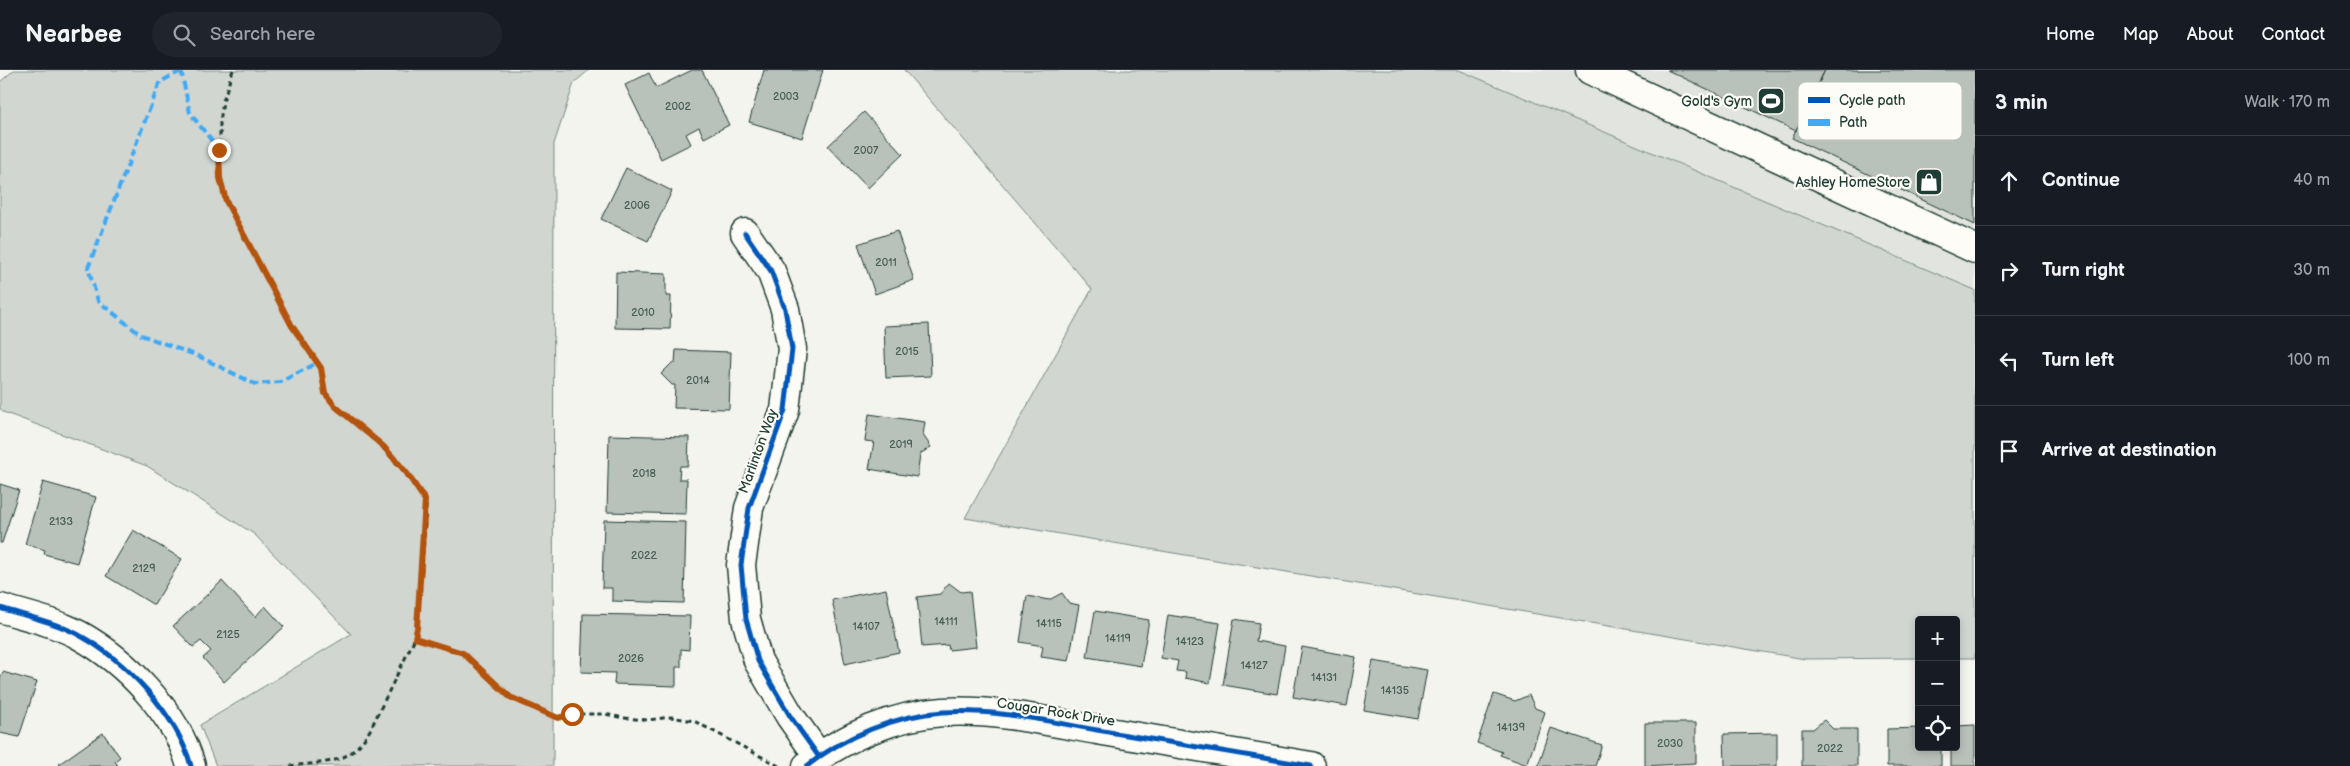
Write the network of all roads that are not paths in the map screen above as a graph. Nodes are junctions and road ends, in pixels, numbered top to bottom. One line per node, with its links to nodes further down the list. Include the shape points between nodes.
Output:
1 (1590, 70): 3 (street)
2 (745, 233): 5 (street, Marlinton Way, via 770,271 785,309 792,349 786,410 749,508 740,565 746,619 758,661)
3 (1975, 249)
4 (0, 608): 6 (street, via 80,635 129,671 161,705 188,754)
5 (813, 761): 7 (street, Cougar Rock Drive, via 838,744 888,723 941,712 996,712)
6 (191, 766)
7 (1311, 766)

